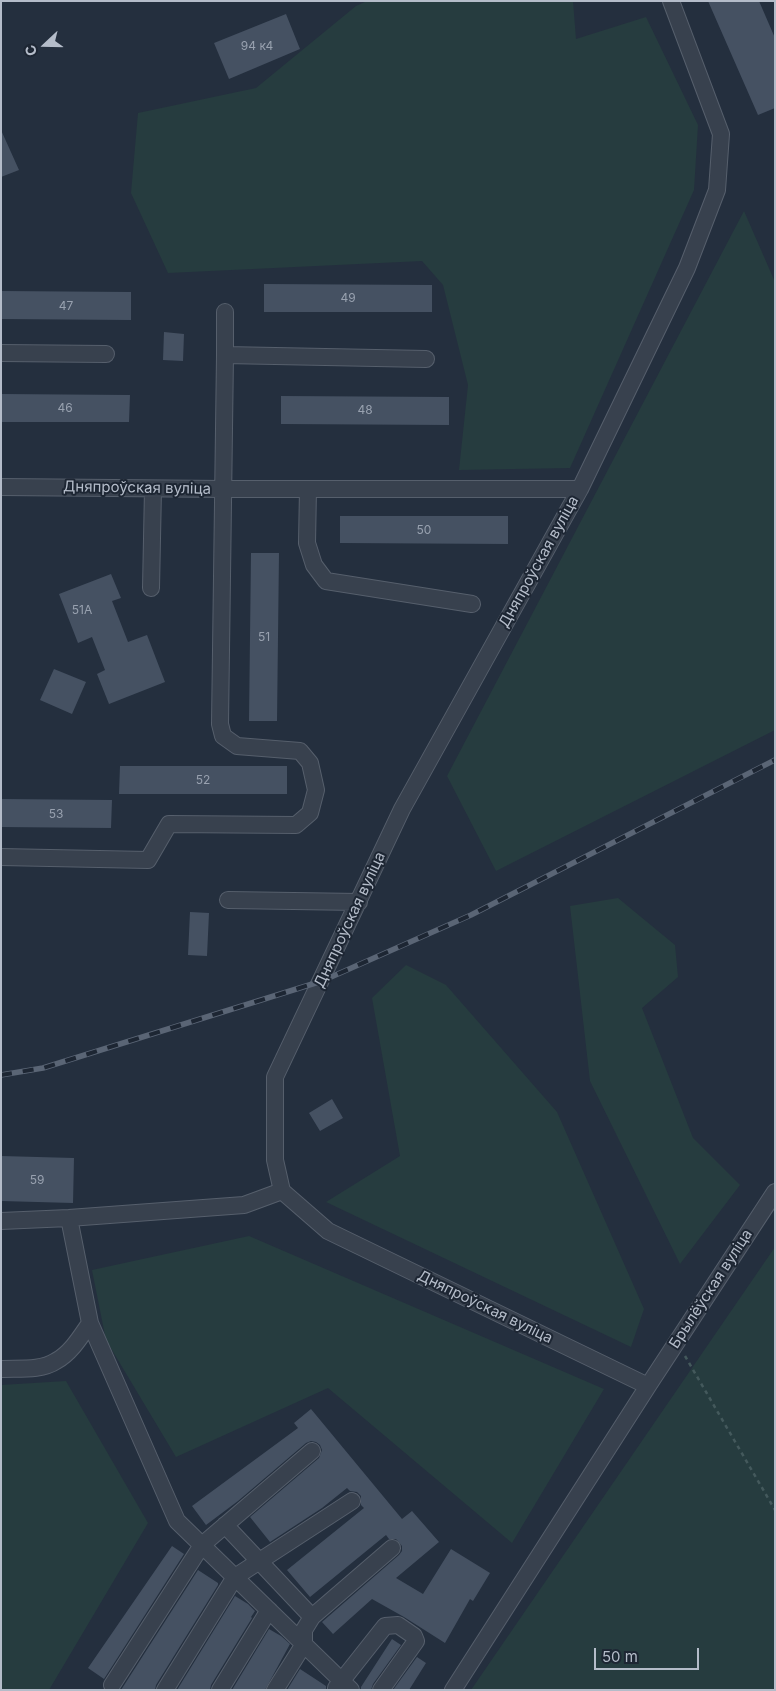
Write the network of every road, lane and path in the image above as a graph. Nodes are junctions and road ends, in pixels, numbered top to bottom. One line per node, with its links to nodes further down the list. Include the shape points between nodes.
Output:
1 (671, 1): 11 (street, via 721,134 717,190 687,268)
2 (225, 312): 5 (street)
3 (1, 353): 4 (street)
4 (106, 354)
5 (224, 355): 6 (street); 9 (street)
6 (426, 359)
7 (1, 487): 8 (street, Дняпроўская вуліца)
8 (153, 489): 9 (street, Дняпроўская вуліца); 12 (street)
9 (224, 489): 10 (street, Дняпроўская вуліца); 14 (street, via 220,724 223,736 237,746 300,752 310,763 316,790 310,813 296,825 169,824 148,860)
10 (308, 489): 11 (street, Дняпроўская вуліца); 13 (street, via 307,543 314,566 326,581)
11 (580, 489): 16 (street, Дняпроўская вуліца, via 402,809)
12 (151, 588)
13 (472, 604)
14 (1, 856)
15 (228, 900): 16 (street)
16 (359, 902): 17 (street, Дняпроўская вуліца, via 275,1077 275,1160)
17 (282, 1191): 19 (street, via 244,1205); 24 (street, Дняпроўская вуліца, via 328,1231)
18 (775, 1192): 22 (street, Брылёўская вуліца)
19 (69, 1218): 20 (street); 21 (street)
20 (1, 1221)
21 (90, 1323): 23 (street, via 56,1362 36,1368); 29 (street, via 177,1520)
22 (677, 1342): 24 (street, Брылёўская вуліца); 27 (path)
23 (1, 1369)
24 (648, 1386): 42 (street)
25 (312, 1451): 28 (street)
26 (352, 1502): 31 (street)
27 (775, 1510)
28 (226, 1525): 29 (street); 31 (street)
29 (202, 1545): 32 (street); 36 (street)
30 (392, 1548): 34 (street)
31 (260, 1561): 32 (street); 34 (street)
32 (235, 1577): 33 (street); 38 (street)
33 (269, 1610): 35 (street); 39 (street)
34 (312, 1617): 35 (street, via 304,1630)
35 (304, 1644): 37 (street); 40 (street)
36 (112, 1685)
37 (342, 1687): 41 (street, via 385,1626 398,1625 414,1636 416,1642)
38 (165, 1690)
39 (220, 1690)
40 (275, 1690)
41 (381, 1690)
42 (453, 1690)

